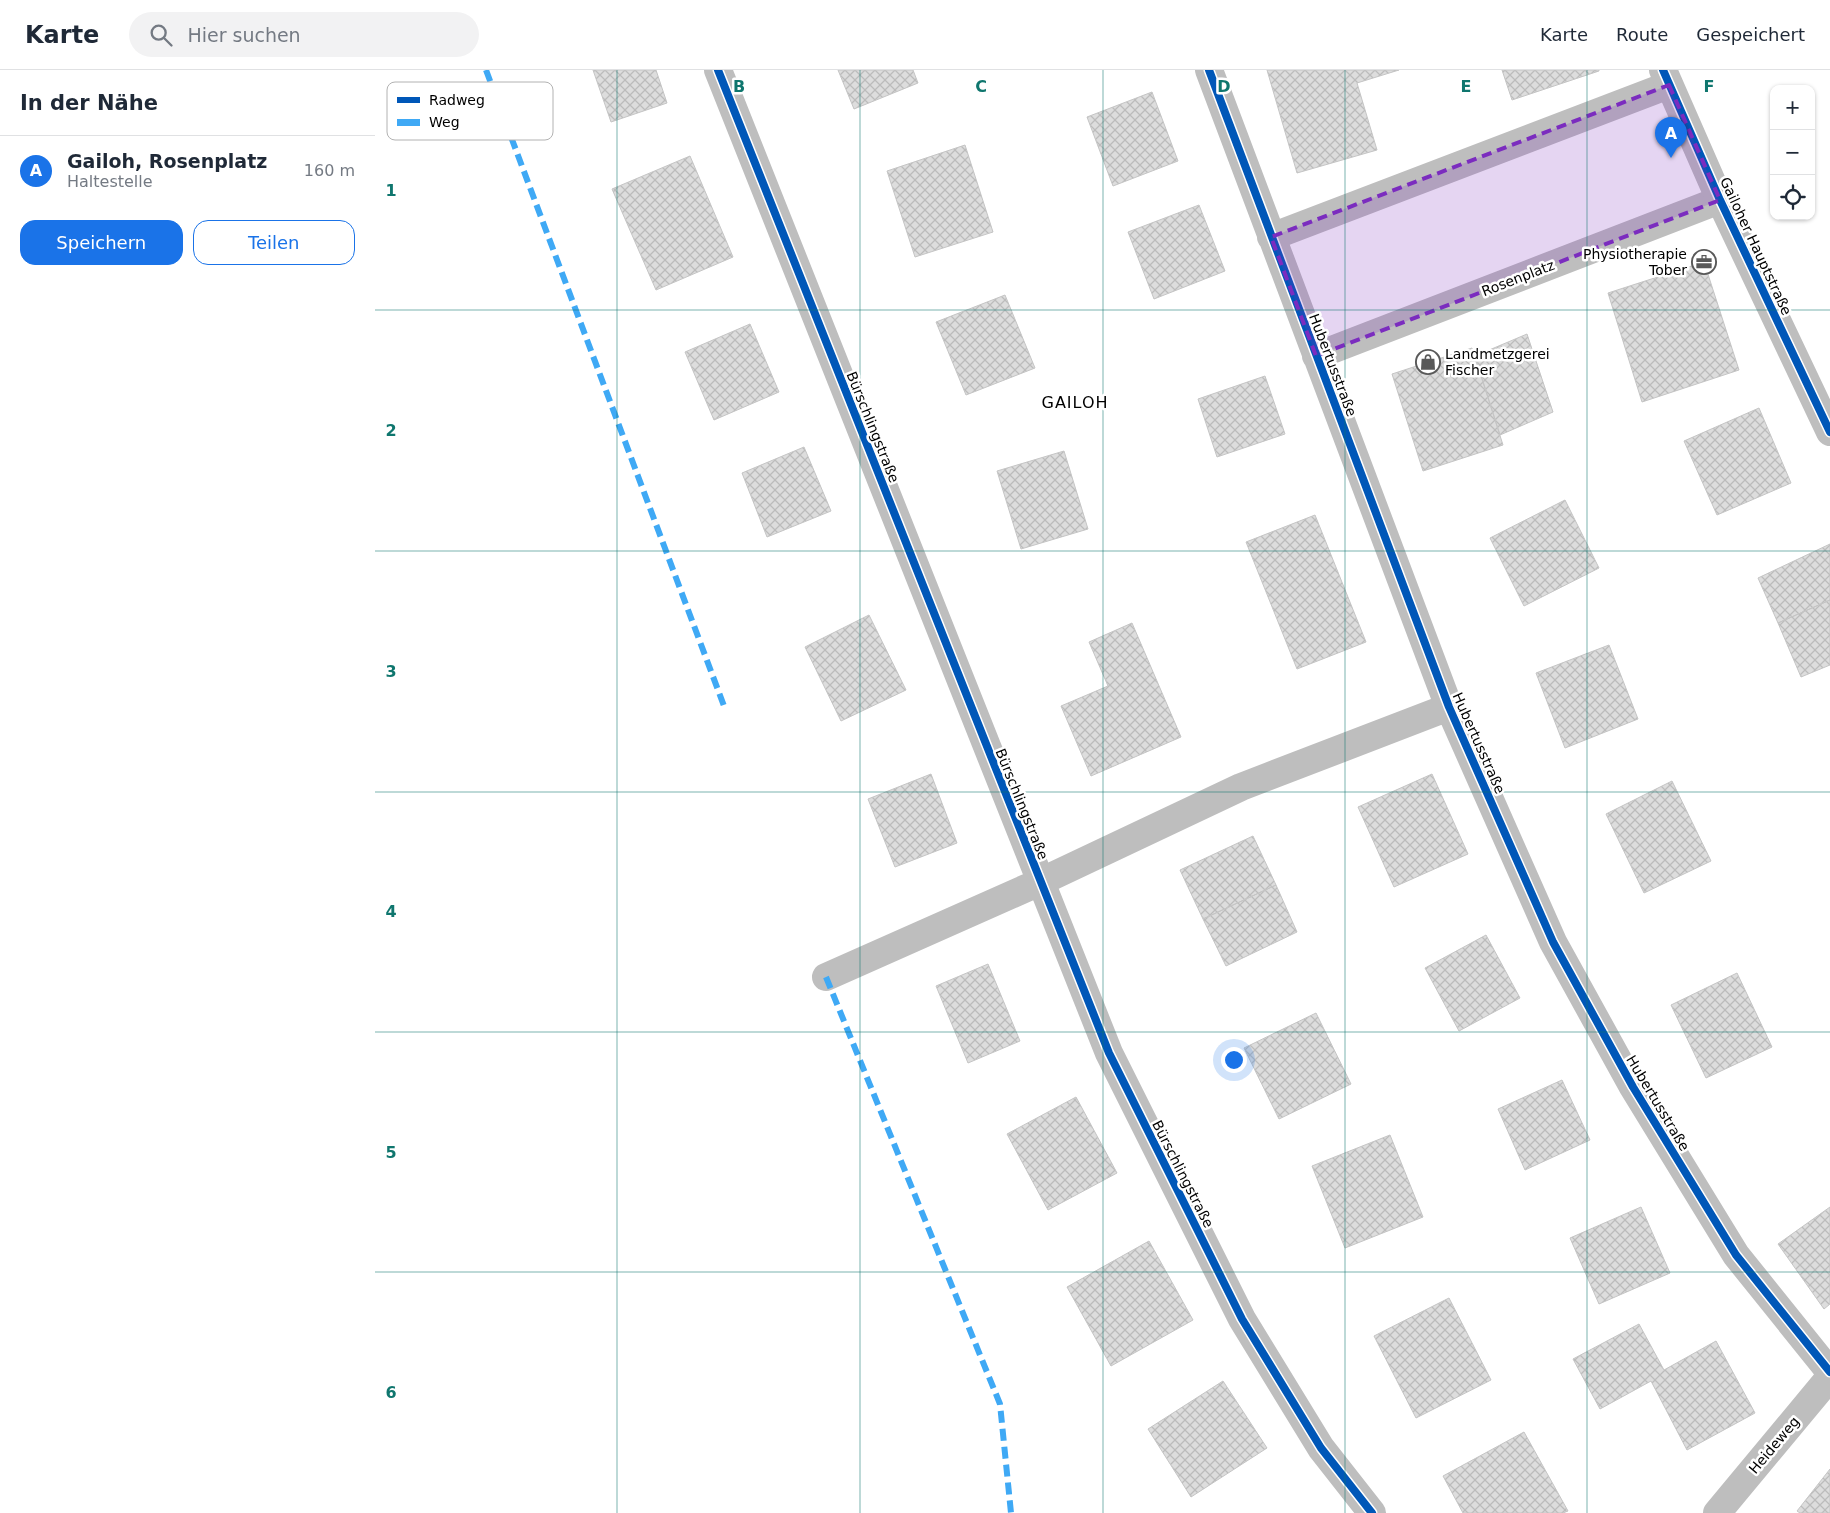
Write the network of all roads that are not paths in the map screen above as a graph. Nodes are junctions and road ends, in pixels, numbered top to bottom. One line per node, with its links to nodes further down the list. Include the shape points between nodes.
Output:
1 (718, 70): 9 (street, Bürschlingstraße)
2 (1209, 70): 5 (street, Hubertusstraße)
3 (1666, 78): 4 (street, Gailoher Hauptstraße); 5 (street)
4 (1720, 200): 6 (street, Rosenplatz); 7 (street, Gailoher Hauptstraße)
5 (1271, 237): 6 (street, Hubertusstraße)
6 (1316, 356): 8 (street, Hubertusstraße)
7 (1830, 432)
8 (1449, 707): 9 (street, Bürschlingstraße, via 1241,787); 11 (street, Hubertusstraße, via 1553,942 1633,1087 1736,1255)
9 (1040, 882): 10 (street, Bürschlingstraße); 13 (street, Bürschlingstraße, via 1109,1053 1237,1310 1321,1448)
10 (826, 977)
11 (1830, 1372)
12 (1830, 1377): 14 (street, Heideweg)
13 (1371, 1513)
14 (1717, 1513)

